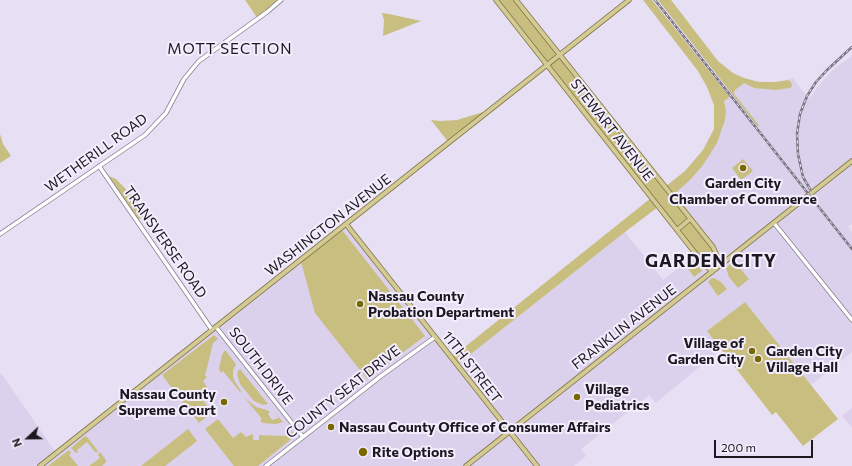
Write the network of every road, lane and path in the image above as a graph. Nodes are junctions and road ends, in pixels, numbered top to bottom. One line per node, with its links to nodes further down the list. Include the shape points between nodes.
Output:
1 (281, 0): 8 (street, WETHERILL ROAD, via 199,61 184,79 166,113 153,128)
2 (496, 0): 6 (main road, STEWART AVENUE)
3 (516, 0): 5 (main road, STEWART AVENUE)
4 (629, 0): 5 (main road, WASHINGTON AVENUE)
5 (560, 55): 6 (main road, WASHINGTON AVENUE); 9 (main road, STEWART AVENUE)
6 (547, 65): 11 (main road, WASHINGTON AVENUE); 12 (main road, STEWART AVENUE)
7 (852, 161): 10 (main road, FRANKLIN AVENUE)
8 (100, 166): 13 (street, WETHERILL ROAD); 17 (street, TRANSVERSE ROAD)
9 (690, 219): 12 (main road); 14 (main road, STEWART AVENUE, via 715,250)
10 (774, 223): 14 (main road, FRANKLIN AVENUE); 16 (street)
11 (346, 224): 17 (main road, WASHINGTON AVENUE); 18 (main road, 11TH STREET)
12 (677, 230): 15 (main road, STEWART AVENUE)
13 (0, 234)
14 (721, 265): 15 (main road, FRANKLIN AVENUE)
15 (712, 272): 19 (main road, FRANKLIN AVENUE)
16 (852, 320)
17 (214, 328): 20 (street, SOUTH DRIVE); 21 (main road, WASHINGTON AVENUE)
18 (435, 337): 19 (main road, 11TH STREET); 20 (street, COUNTY SEAT DRIVE)
19 (510, 431): 23 (main road, FRANKLIN AVENUE); 24 (main road, 11TH STREET)
20 (303, 437): 22 (street, COUNTY SEAT DRIVE)
21 (40, 466)
22 (266, 466)
23 (466, 466)
24 (537, 466)

